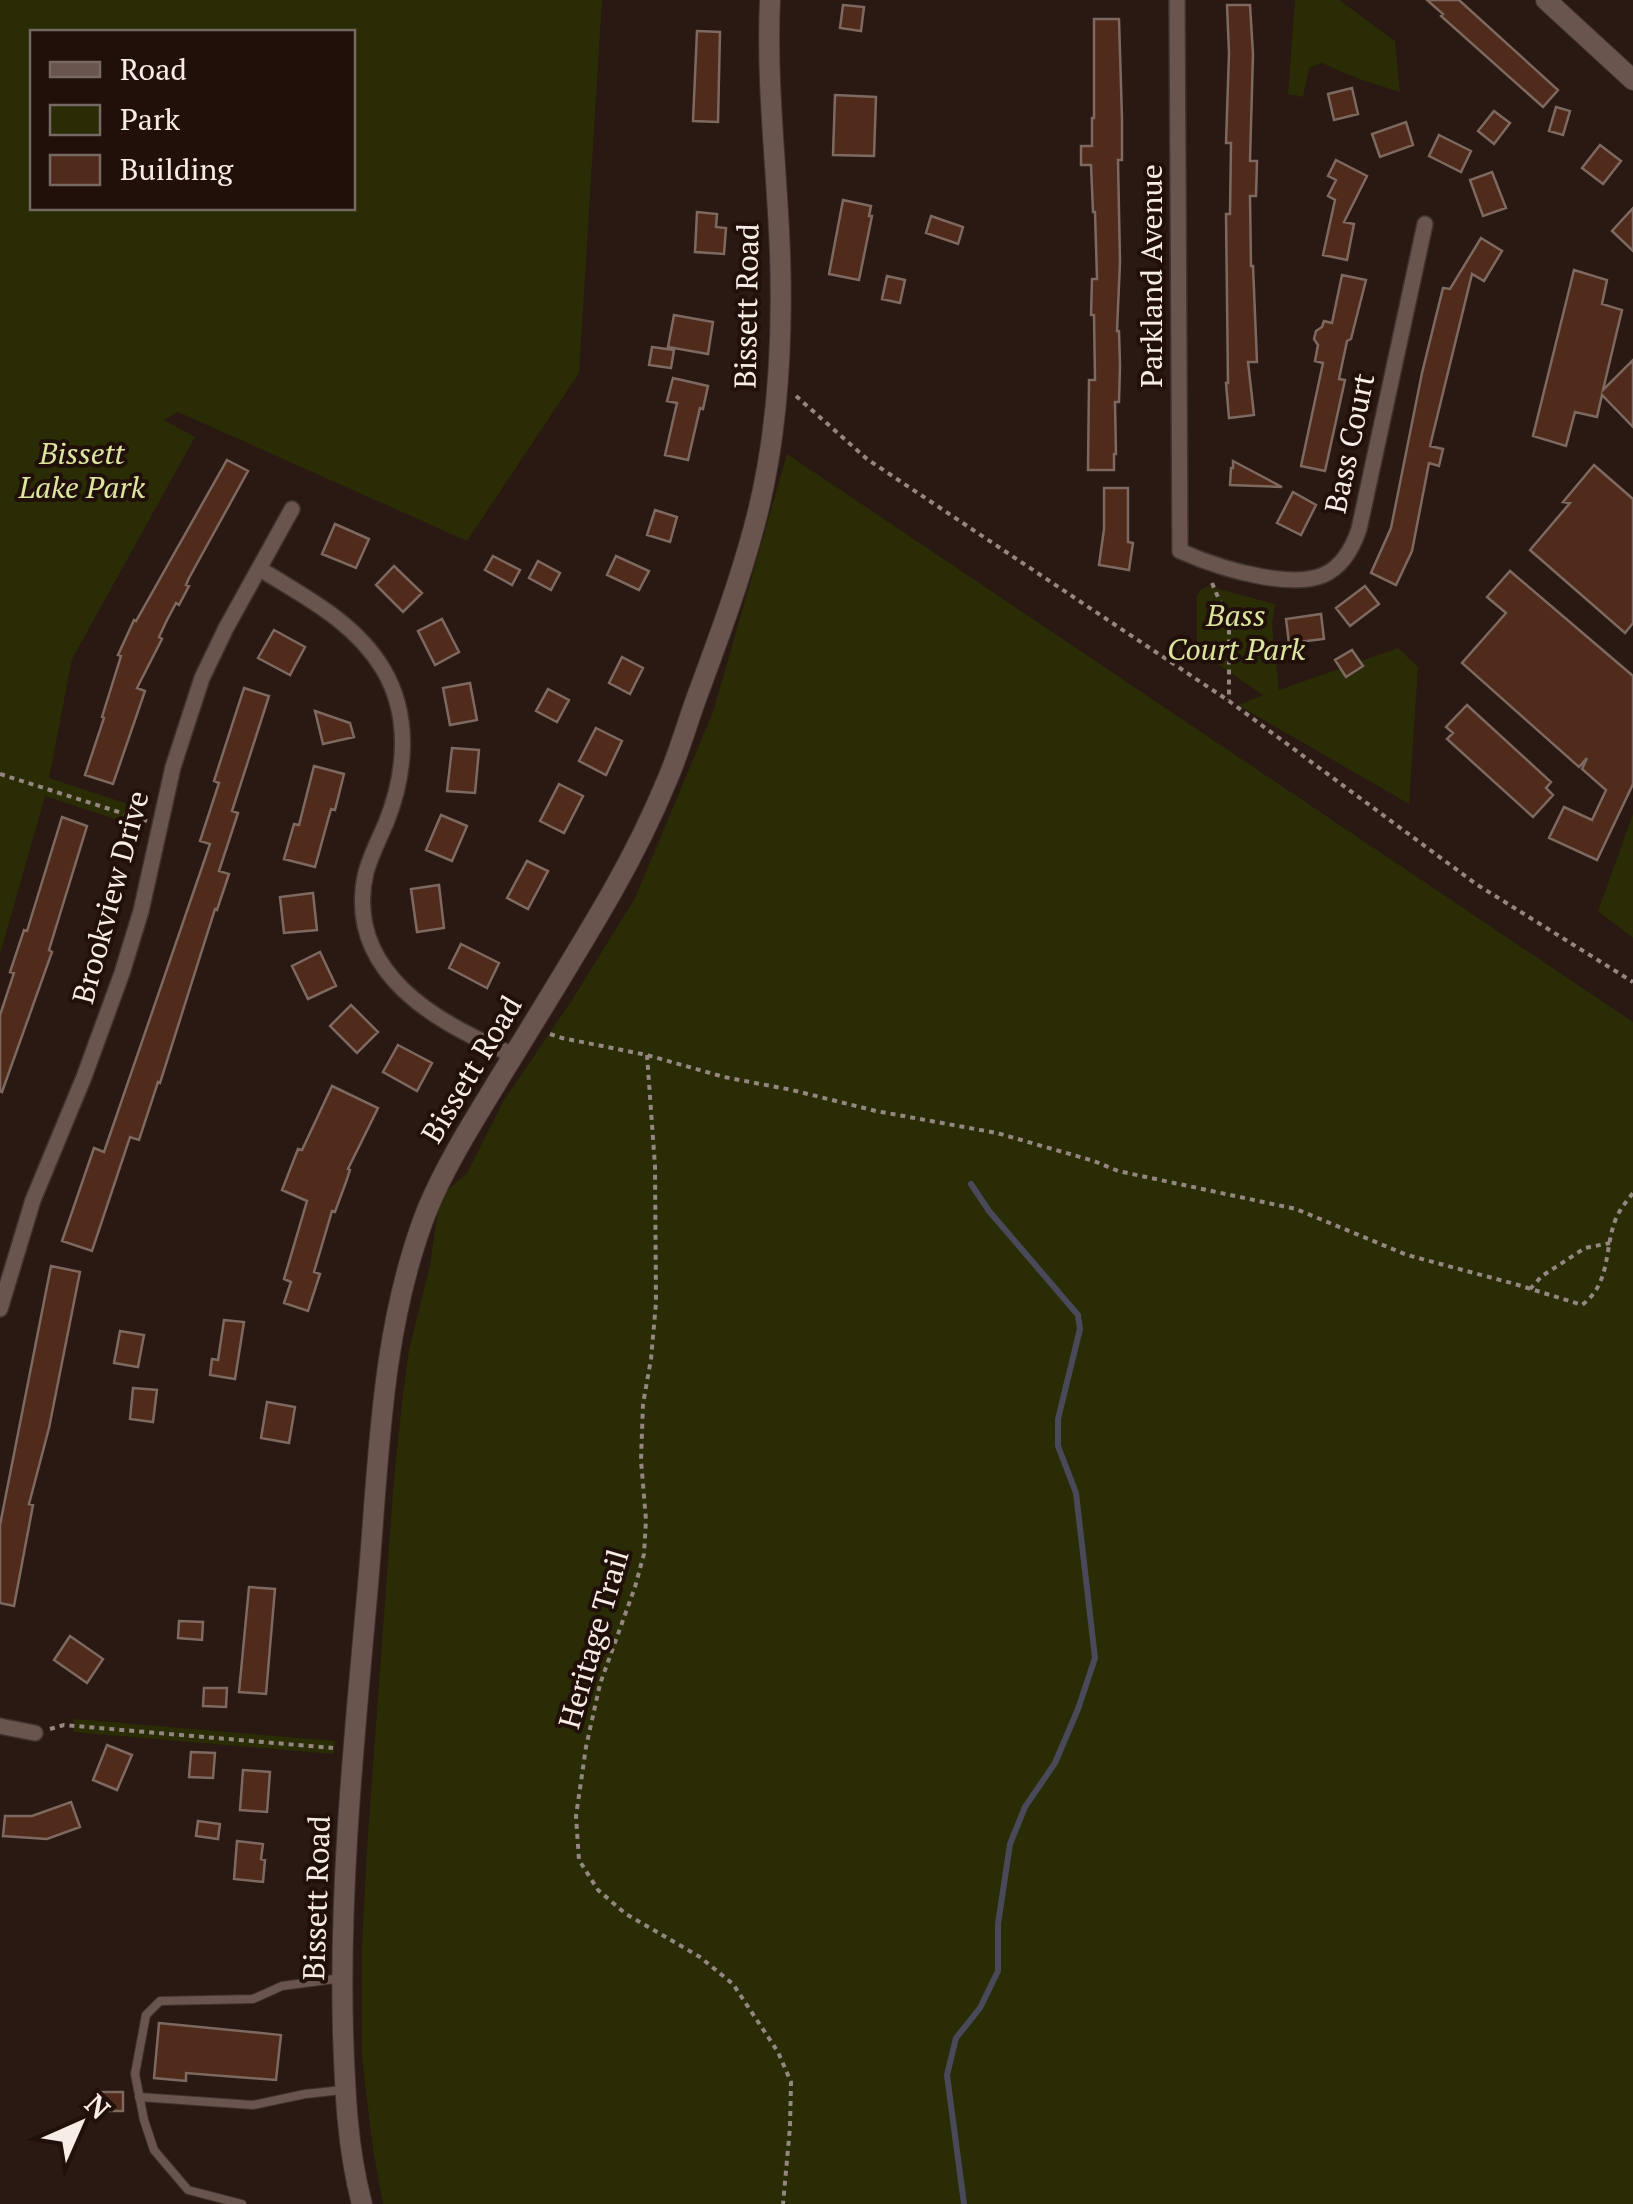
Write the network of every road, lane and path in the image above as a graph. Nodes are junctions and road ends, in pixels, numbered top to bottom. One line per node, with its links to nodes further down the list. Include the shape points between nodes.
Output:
1 (770, 0): 6 (main road, Bissett Road)
2 (1177, 0): 8 (street, Parkland Avenue)
3 (1557, 4): 4 (main road)
4 (1633, 80)
5 (1425, 224): 9 (street, Bass Court, via 1349,551 1326,574 1296,582)
6 (778, 380): 11 (path, via 867,458); 15 (main road, Bissett Road, via 754,528 670,774 641,839)
7 (292, 509): 10 (street, Brookview Drive)
8 (1180, 551): 9 (street, Bass Court)
9 (1202, 560): 11 (path, via 1229,623)
10 (260, 569): 13 (street, Brookview Drive, via 202,678); 16 (street, via 358,636 398,702 400,770 364,892 376,954 422,1008)
11 (1229, 701): 14 (path, via 1476,884)
12 (0, 774): 13 (path)
13 (161, 826): 21 (street, Brookview Drive, via 122,973 33,1200)
14 (1633, 982)
15 (531, 1026): 16 (main road, Bissett Road); 17 (path)
16 (514, 1055): 24 (main road, Bissett Road, via 444,1172 403,1292 379,1427)
17 (646, 1055): 20 (path, via 876,1111 997,1132 1118,1171 1296,1209 1406,1255); 30 (path, Heritage Trail, via 656,1303 642,1404 644,1554 586,1747 576,1816 579,1860 598,1890 626,1914 700,1956 734,1984 778,2052 791,2082)
18 (1633, 1192): 19 (path)
19 (1610, 1243): 20 (path, via 1585,1248); 20 (path, via 1594,1296 1582,1305)
20 (1530, 1288)
21 (0, 1308)
22 (0, 1726): 23 (street)
23 (35, 1733): 24 (path, via 64,1724)
24 (353, 1750): 25 (main road, Bissett Road)
25 (342, 1978): 26 (main road, Bissett Road); 27 (lane, via 282,1986 254,1999 160,2001 146,2014 135,2074)
26 (346, 2090): 27 (lane, via 253,2105); 29 (main road, Bissett Road)
27 (139, 2097): 28 (lane, via 154,2150 188,2190)
28 (242, 2204)
29 (362, 2204)
30 (783, 2204)

